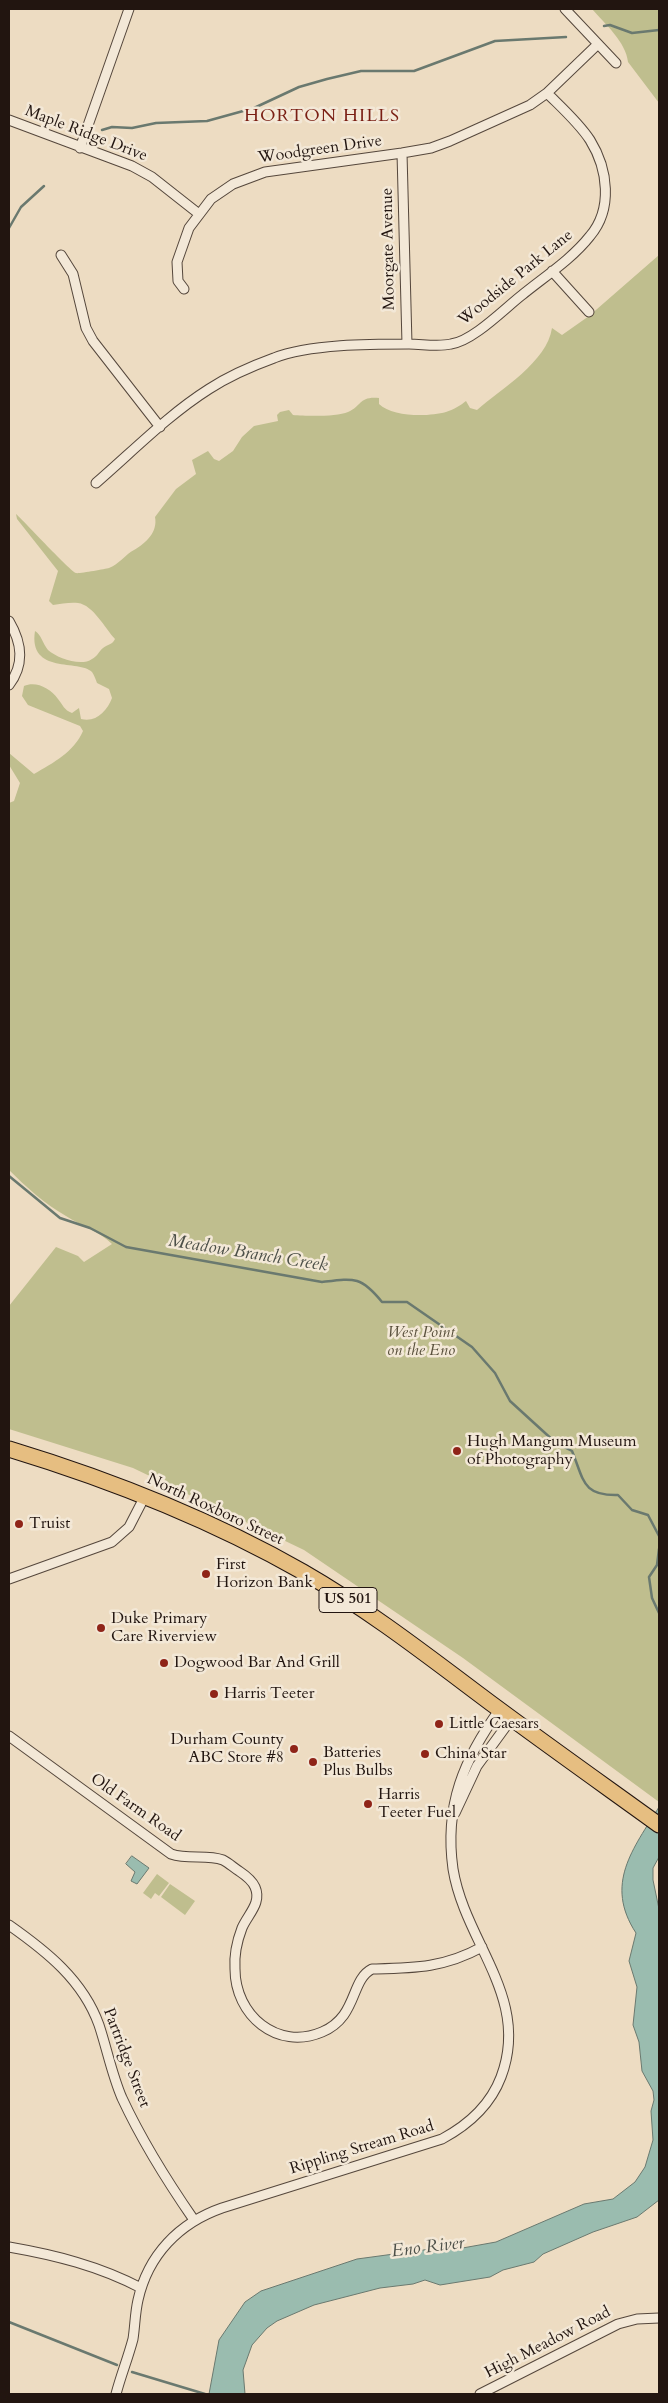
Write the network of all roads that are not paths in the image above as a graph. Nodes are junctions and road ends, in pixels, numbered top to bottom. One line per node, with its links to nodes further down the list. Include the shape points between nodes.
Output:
1 (129, 9): 7 (street)
2 (565, 9): 3 (street)
3 (598, 44): 4 (street); 5 (street, Woodgreen Drive)
4 (616, 63)
5 (547, 93): 8 (street, Woodgreen Drive, via 530,105 450,141); 11 (street, Woodside Park Lane, via 589,138 604,176 606,195 602,216 590,237)
6 (9, 120): 7 (street, Maple Ridge Drive)
7 (80, 148): 9 (street, Maple Ridge Drive, via 132,166 152,177)
8 (402, 153): 9 (street, Woodgreen Drive, via 254,174 211,199); 14 (street, Moorgate Avenue)
9 (199, 214): 12 (street, Woodgreen Drive, via 179,252 178,281)
10 (61, 255): 15 (street, via 73,274 86,328 93,341)
11 (552, 271): 13 (street); 14 (street, Woodside Park Lane, via 471,336 452,344)
12 (184, 289)
13 (589, 312)
14 (407, 344): 15 (street, Woodside Park Lane, via 360,344 277,356 210,388)
15 (160, 427): 16 (street, Woodside Park Lane)
16 (96, 483)
17 (9, 621): 18 (street, via 19,644 20,658 15,677)
18 (9, 685)
19 (9, 1450): 20 (highway, North Roxboro Street / US 501)
20 (145, 1496): 21 (street, via 130,1527 112,1542); 22 (highway, North Roxboro Street / US 501, via 231,1534 338,1593)
21 (9, 1579)
22 (506, 1714): 24 (street, Rippling Stream Road); 24 (street, Rippling Stream Road, via 467,1761 457,1789); 25 (highway, North Roxboro Street / US 501)
23 (9, 1736): 27 (street, Old Farm Road, via 171,1854 181,1858 223,1860 247,1876 255,1886 257,1897 236,1946 236,1984 239,1998 251,2016 275,2033 302,2037 334,2025 349,2008 362,1977 372,1969 425,1967 445,1963)
24 (454, 1815): 27 (street, Rippling Stream Road, via 452,1851 457,1884)
25 (659, 1825)
26 (9, 1924): 28 (street, Partridge Street, via 57,1961 87,2000 122,2098 158,2166)
27 (482, 1947): 28 (street, Rippling Stream Road, via 506,2005 509,2037 506,2062 498,2084 488,2102 473,2118 454,2133 428,2144 207,2213)
28 (194, 2220): 30 (street, Rippling Stream Road, via 157,2254)
29 (9, 2247): 30 (street, via 76,2261 113,2273)
30 (141, 2288): 32 (street, Rippling Stream Road, via 133,2336)
31 (659, 2318): 33 (street, High Meadow Road, via 618,2324)
32 (116, 2394)
33 (480, 2394)

